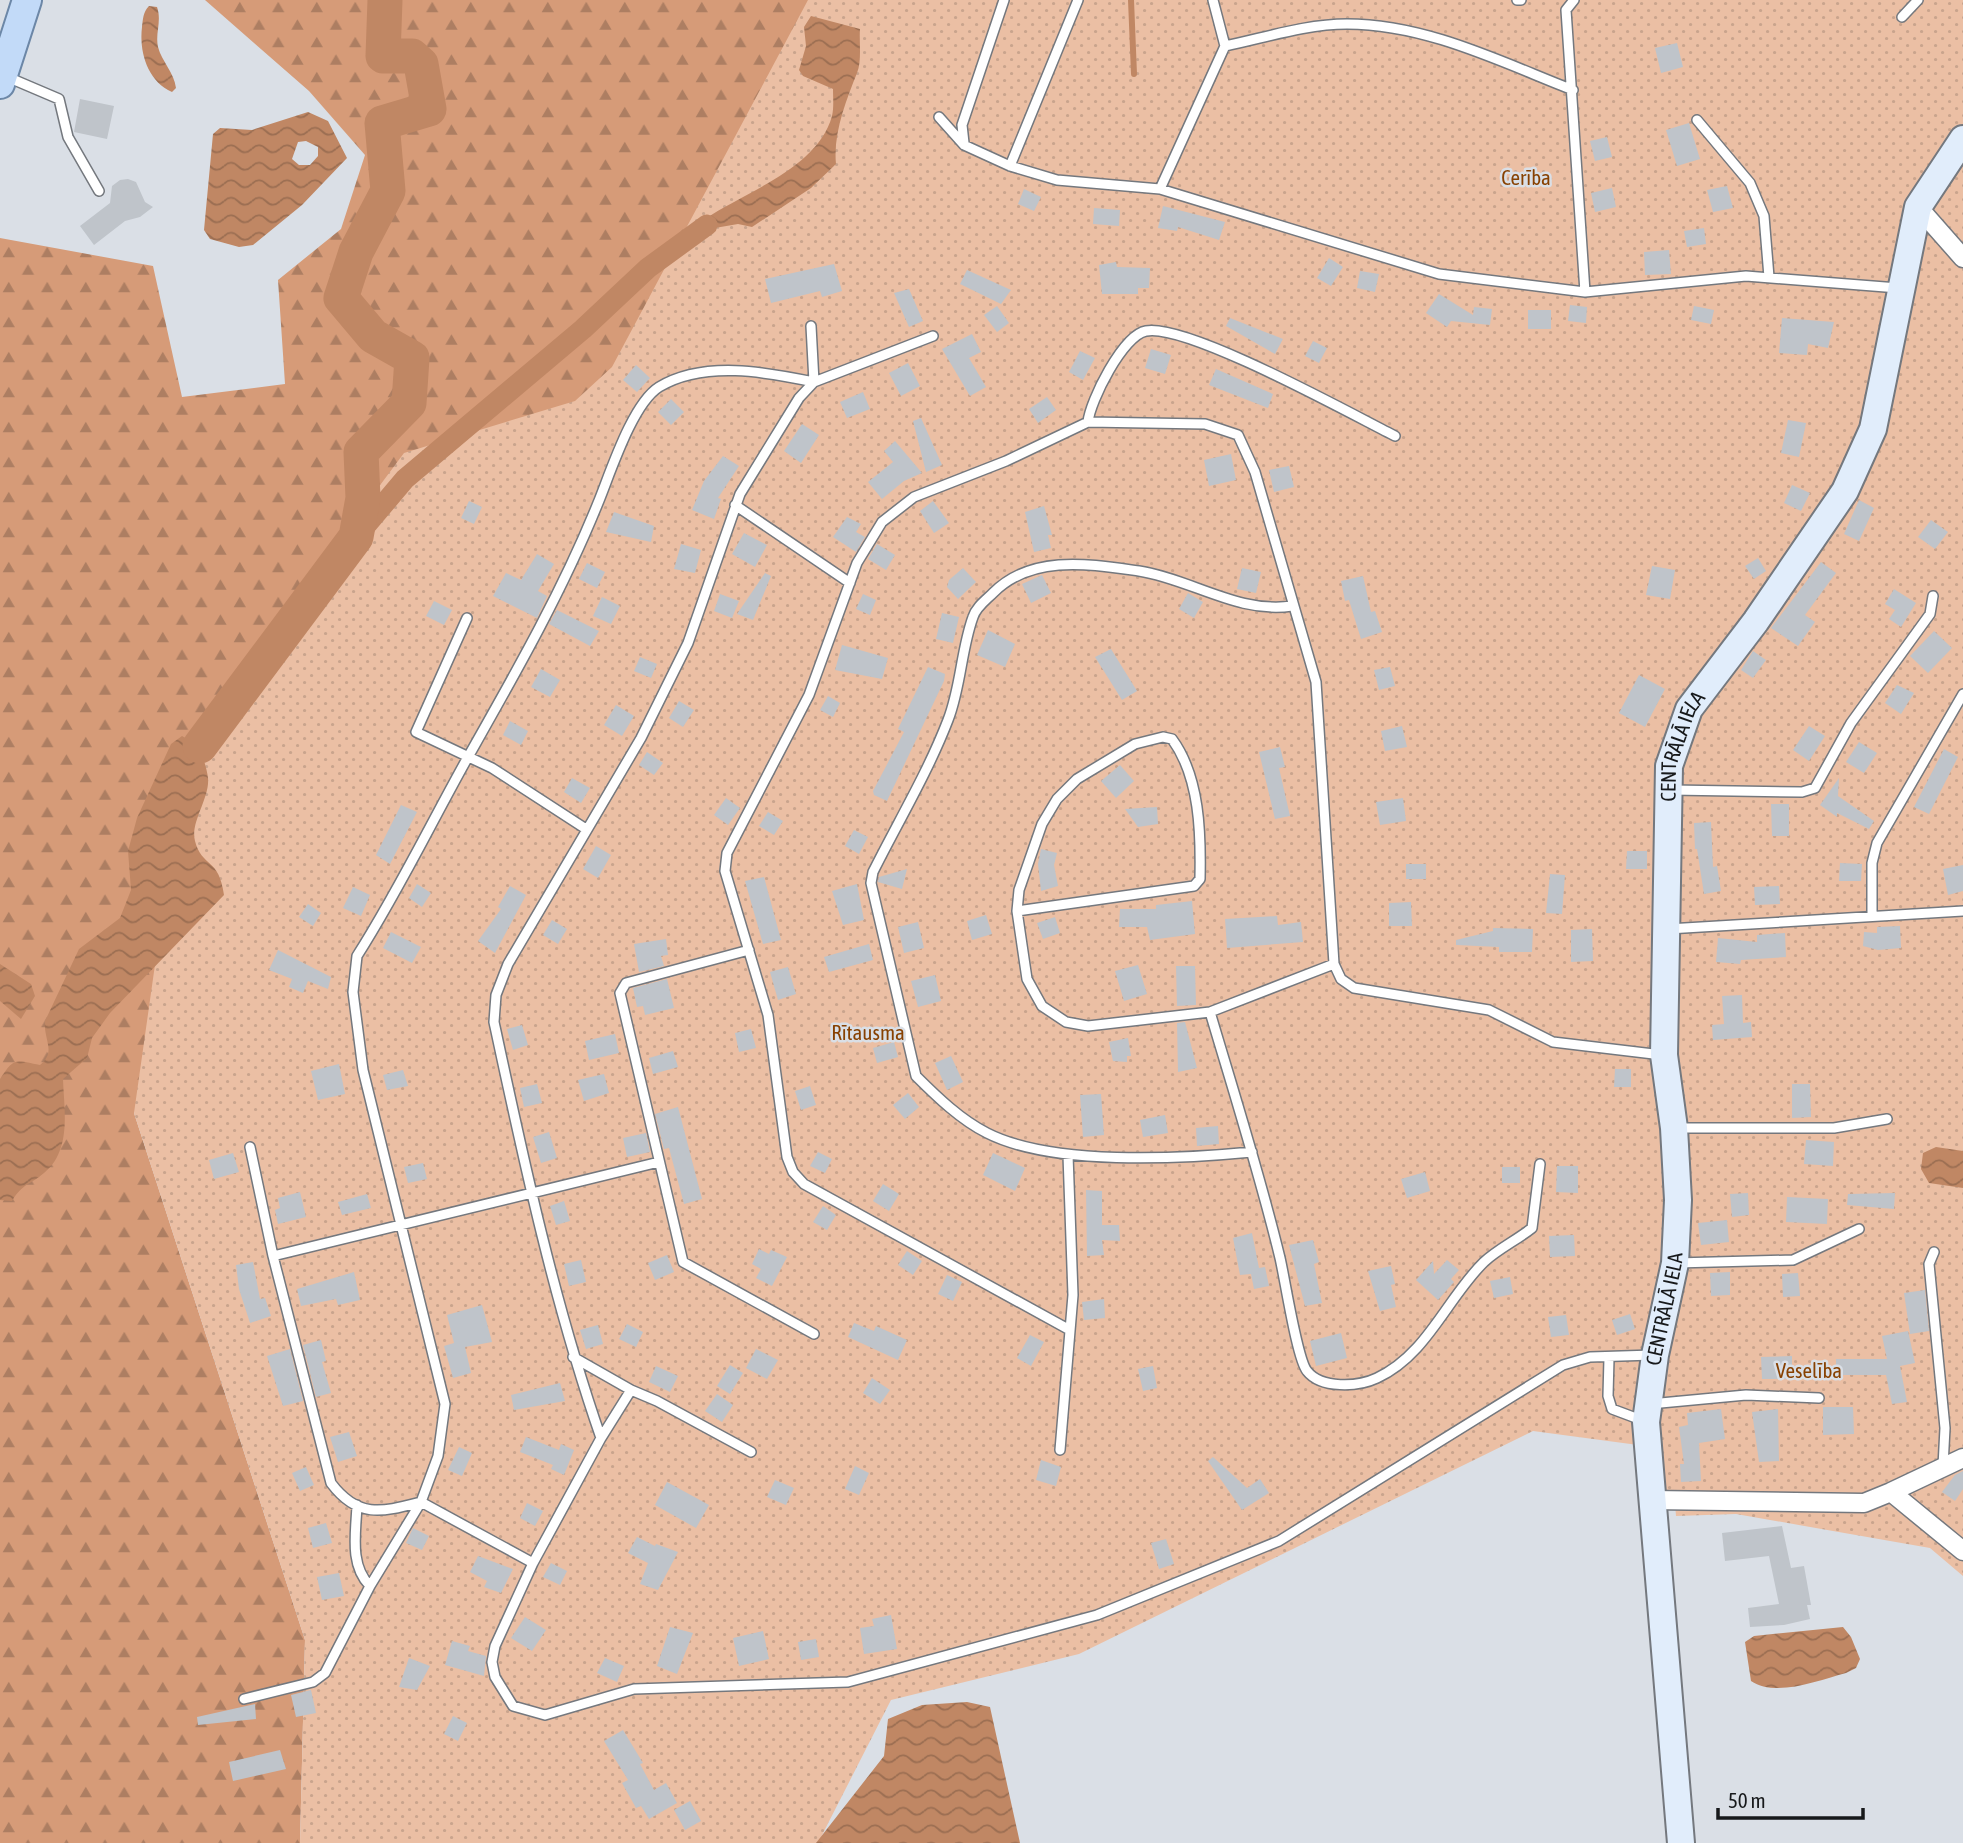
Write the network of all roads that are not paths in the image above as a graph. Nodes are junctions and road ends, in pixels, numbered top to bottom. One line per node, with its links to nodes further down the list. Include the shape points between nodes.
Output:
1 (27, 0): 9 (main road)
2 (1003, 0): 14 (lane, via 962,125)
3 (1078, 0): 15 (lane)
4 (1213, 0): 8 (lane)
5 (1574, 0): 10 (lane, via 1566,10)
6 (1918, 0): 7 (lane)
7 (1902, 17)
8 (1225, 46): 10 (lane, via 1335,25 1381,27 1424,33); 16 (lane)
9 (2, 80): 17 (lane, via 59,99 68,137)
10 (1573, 90): 22 (lane)
11 (939, 117): 14 (lane)
12 (1697, 120): 20 (lane, via 1750,183 1764,216)
13 (1963, 139): 18 (street, CENTRĀLĀ IELA)
14 (964, 145): 15 (lane)
15 (1010, 166): 16 (lane, via 1057,180)
16 (1160, 189): 22 (lane, via 1439,274)
17 (99, 191)
18 (1918, 207): 19 (street); 21 (street, CENTRĀLĀ IELA)
19 (1963, 258)
20 (1769, 277): 21 (lane); 22 (lane)
21 (1900, 288): 35 (street, CENTRĀLĀ IELA, via 1873,429 1845,491 1689,709 1670,766)
22 (1585, 292)
23 (811, 326): 25 (lane)
24 (933, 336): 25 (lane)
25 (814, 382): 28 (lane, via 799,398); 34 (lane, via 765,372 699,373 658,388 630,425 582,542 522,665)
26 (1088, 422): 27 (lane, via 1089,410 1115,359 1136,336 1157,330 1183,336 1274,374); 29 (lane, via 914,497 882,522 856,563); 31 (lane, via 1205,424 1238,435 1255,472)
27 (1395, 436)
28 (735, 505): 29 (lane); 36 (lane, via 688,643 641,738)
29 (850, 583): 41 (lane, via 809,695 727,853 725,871)
30 (1933, 596): 35 (lane, via 1930,614 1851,723 1815,788 1802,792)
31 (1292, 606): 42 (lane, via 1316,682); 49 (lane, via 1240,604 1160,574 1066,564 1019,573 1002,584 973,616 948,721 871,883 916,1076 938,1099 986,1133 1028,1150)
32 (467, 618): 34 (lane, via 416,732)
33 (1963, 694): 39 (lane, via 1877,843)
34 (469, 756): 36 (lane); 53 (lane, via 357,956 353,992 363,1070)
35 (1669, 790): 40 (street, CENTRĀLĀ IELA)
36 (586, 829): 52 (lane, via 508,964 496,995 494,1022)
37 (1017, 911): 37 (lane, via 1019,890 1042,824 1057,799 1077,779 1135,744 1172,738 1193,787 1201,843 1200,879 1194,886); 43 (lane, via 1022,956 1033,994 1044,1009 1066,1022 1113,1026)
38 (1963, 911): 39 (lane)
39 (1871, 916): 40 (lane)
40 (1667, 929): 44 (street, CENTRĀLĀ IELA)
41 (749, 950): 50 (lane, via 623,985 620,993); 58 (lane, via 768,1015 787,1157 793,1172 804,1184)
42 (1334, 964): 43 (lane); 44 (lane, via 1341,979 1354,988 1489,1010 1553,1042)
43 (1210, 1012): 48 (lane)
44 (1664, 1055): 46 (street, CENTRĀLĀ IELA)
45 (1887, 1119): 46 (lane, via 1834,1128)
46 (1674, 1128): 57 (street, CENTRĀLĀ IELA)
47 (250, 1147): 56 (lane)
48 (1252, 1153): 49 (lane, via 1201,1157); 51 (lane, via 1305,1369 1334,1384 1375,1379 1398,1366 1485,1261 1532,1228)
49 (1068, 1154): 58 (lane, via 1073,1295)
50 (659, 1161): 52 (lane); 59 (lane, via 683,1262)
51 (1540, 1164)
52 (533, 1192): 53 (lane); 61 (lane)
53 (401, 1225): 56 (lane); 73 (lane, via 445,1404 438,1457)
54 (1858, 1229): 57 (lane, via 1793,1260)
55 (1934, 1252): 70 (lane, via 1929,1264 1945,1428)
56 (273, 1256): 74 (lane, via 331,1483 343,1499)
57 (1675, 1263): 60 (street, CENTRĀLĀ IELA)
58 (1068, 1329): 67 (lane)
59 (814, 1334)
60 (1655, 1355): 62 (lane); 65 (street, CENTRĀLĀ IELA)
61 (573, 1357): 63 (lane); 66 (lane)
62 (1609, 1358): 65 (lane, via 1612,1409); 76 (lane, via 1590,1357 1563,1365 1279,1541 1097,1615 848,1682 634,1689 545,1715 513,1706 495,1677 492,1662)
63 (631, 1390): 66 (lane); 68 (lane)
64 (1819, 1398): 65 (lane, via 1746,1395)
65 (1647, 1413): 72 (street, CENTRĀLĀ IELA)
66 (601, 1438): 76 (lane)
67 (1060, 1450)
68 (751, 1452)
69 (1963, 1458): 70 (street)
70 (1943, 1468): 71 (street)
71 (1891, 1493): 72 (street, via 1864,1503); 75 (street)
72 (1652, 1500): 79 (street, CENTRĀLĀ IELA)
73 (421, 1502): 74 (lane, via 371,1512); 76 (lane); 77 (lane)
74 (357, 1505): 77 (lane, via 355,1548 360,1576)
75 (1963, 1551)
76 (533, 1563)
77 (370, 1586): 78 (lane, via 325,1673 313,1682)
78 (244, 1699)
79 (1681, 1843)

